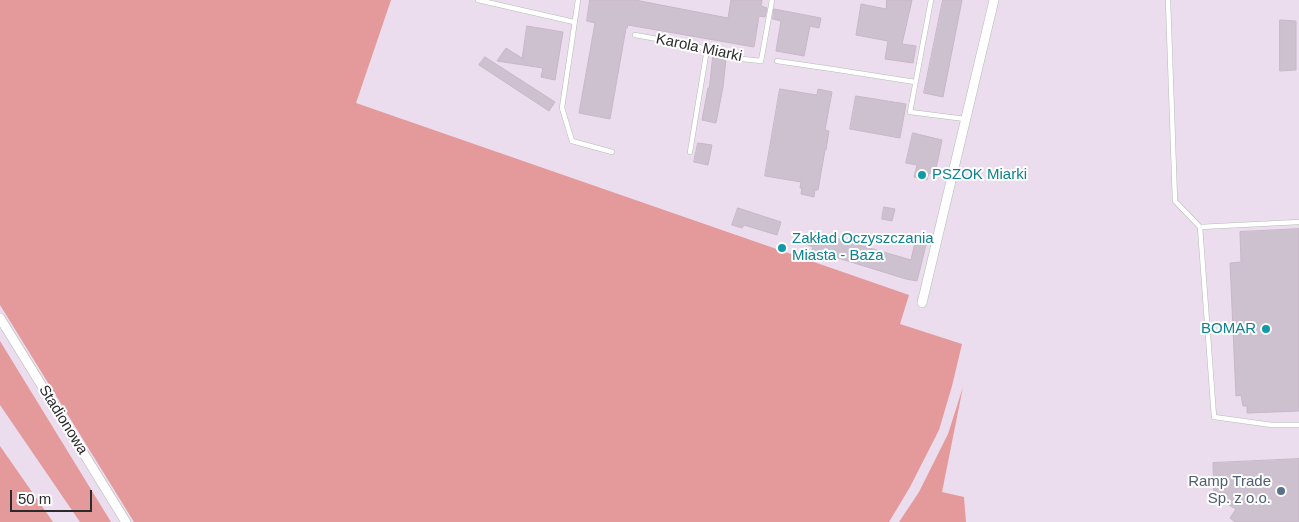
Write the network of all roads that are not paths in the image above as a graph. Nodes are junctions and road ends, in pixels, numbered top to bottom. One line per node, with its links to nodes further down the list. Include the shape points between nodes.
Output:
1 (478, 0): 7 (lane)
2 (578, 0): 7 (lane)
3 (772, 0): 9 (lane, Karola Miarki, via 760,61)
4 (931, 0): 11 (lane)
5 (994, 0): 12 (street)
6 (1168, 0): 16 (lane, via 1175,201)
7 (574, 22): 13 (lane, via 562,108 572,141)
8 (635, 35): 9 (lane, Karola Miarki)
9 (707, 49): 14 (lane)
10 (777, 61): 11 (lane)
11 (915, 82): 12 (lane, via 910,112)
12 (965, 119): 17 (street)
13 (612, 152)
14 (690, 152)
15 (1299, 222): 16 (lane)
16 (1200, 227): 19 (lane, via 1214,417 1272,425)
17 (922, 303)
18 (0, 318): 20 (street, Stadionowa)
19 (1299, 425)
20 (126, 522)

